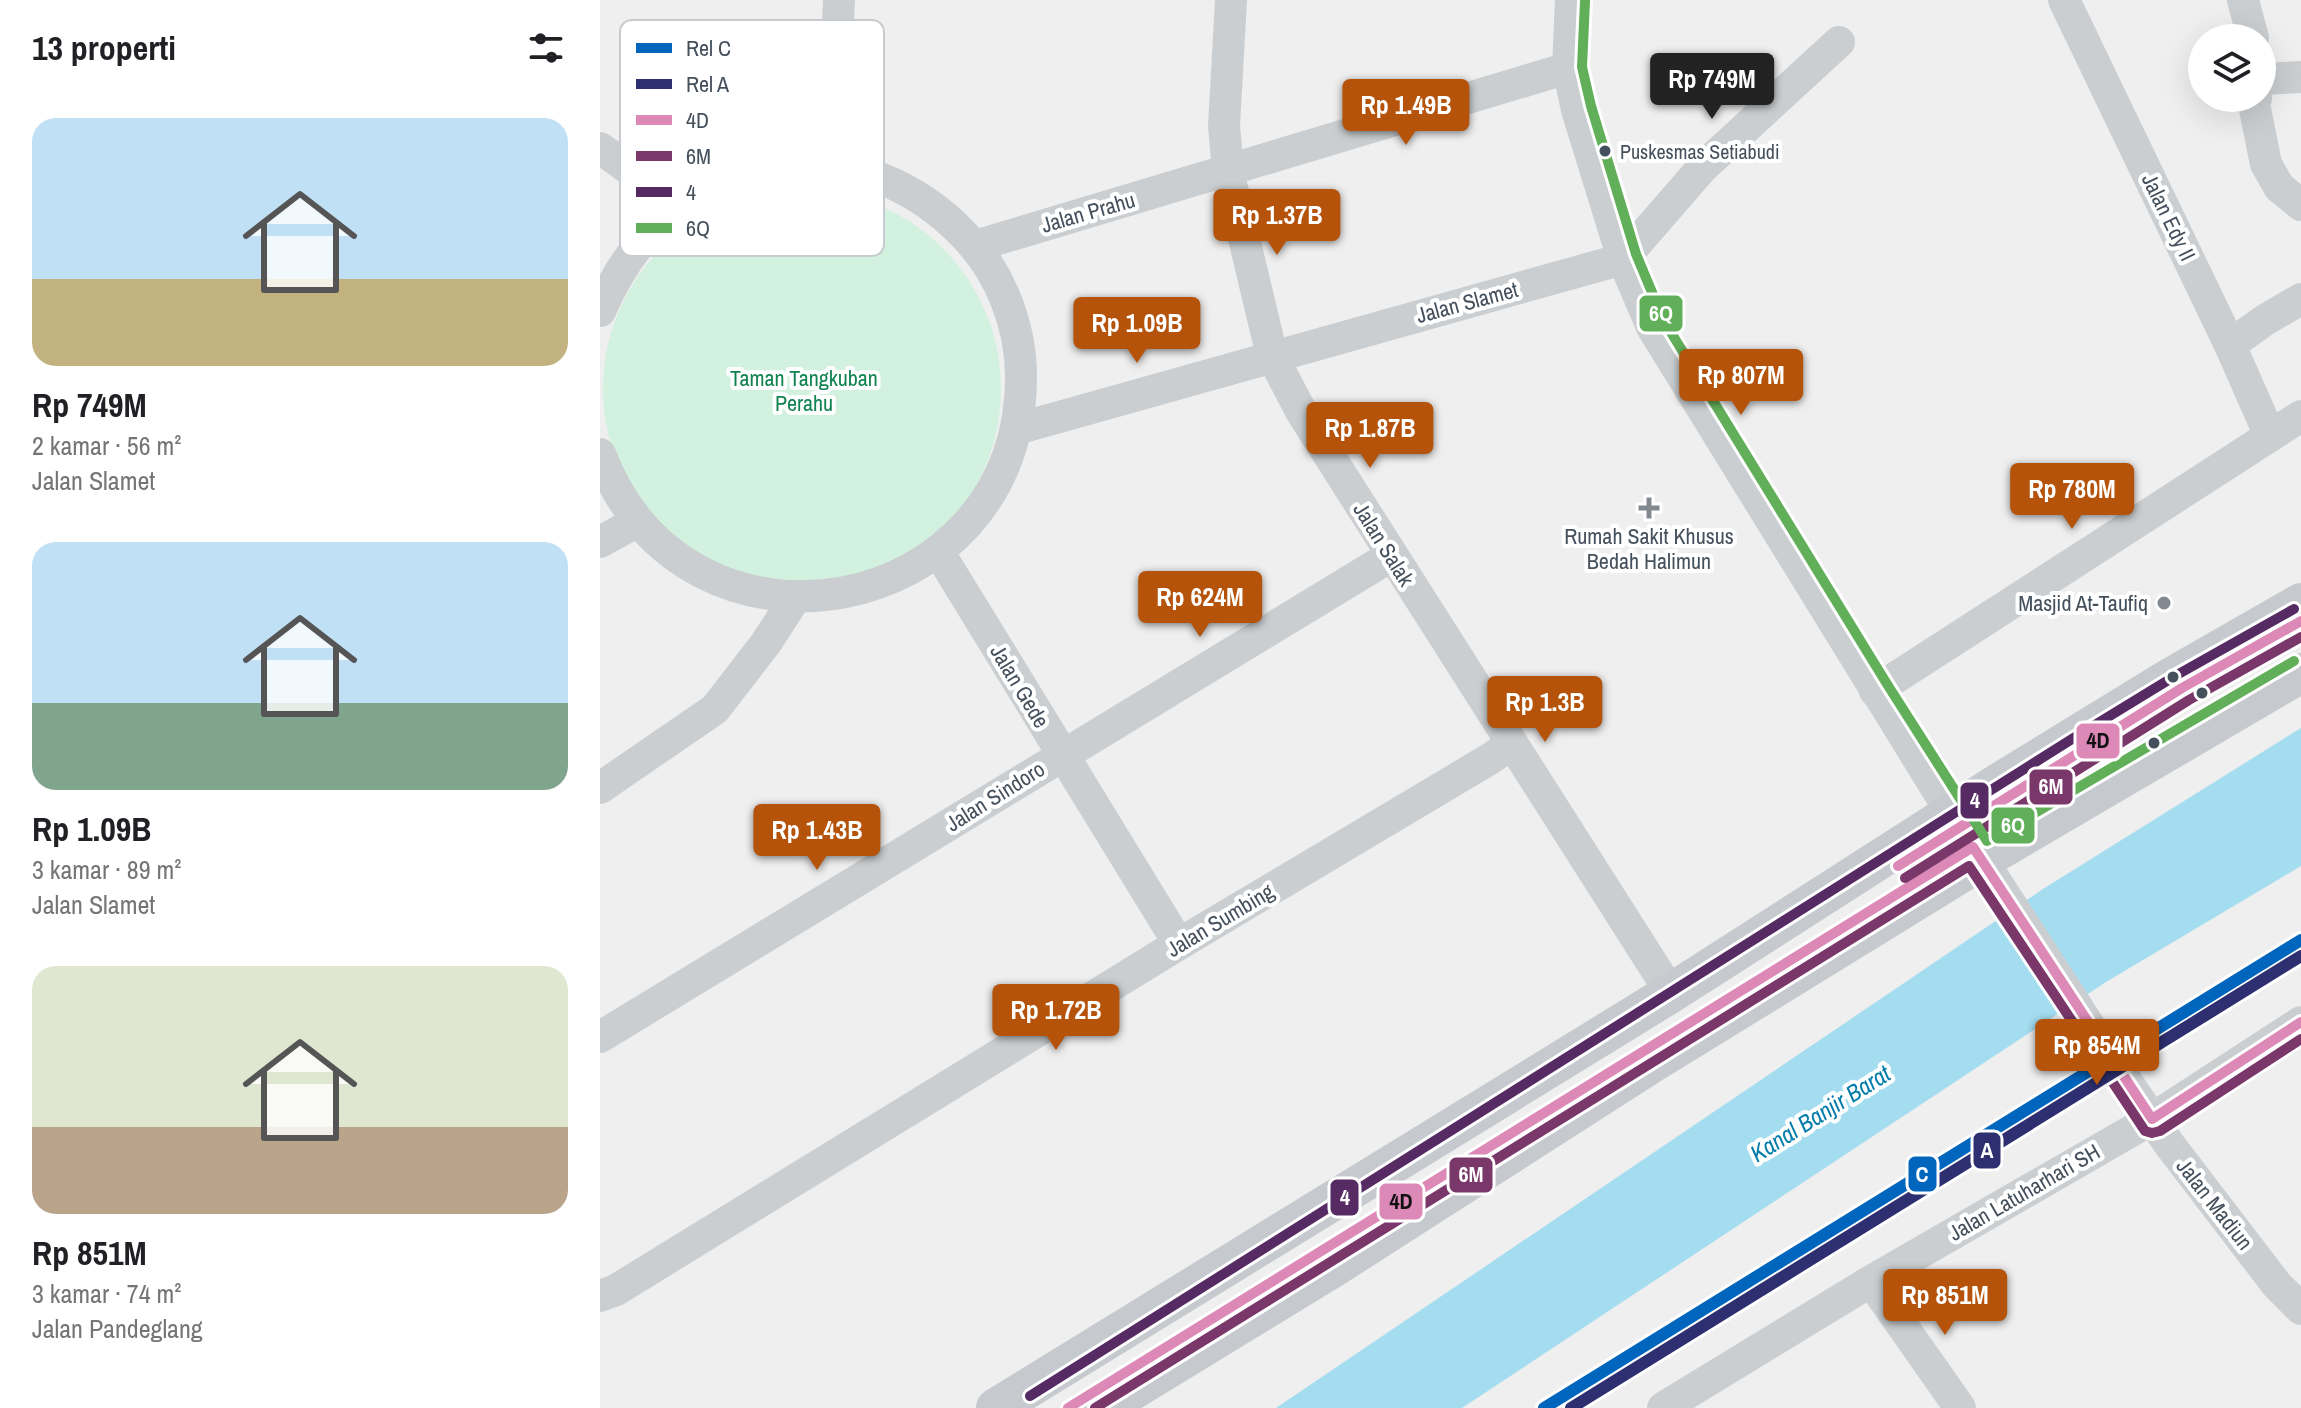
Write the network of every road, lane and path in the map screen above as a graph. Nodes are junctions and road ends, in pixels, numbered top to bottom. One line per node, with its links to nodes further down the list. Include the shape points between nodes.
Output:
1 (839, 0): 6 (street)
2 (1231, 0): 15 (street, Jalan Salak, via 1224,126)
3 (1571, 0): 9 (street, Jalan Madiun)
4 (2064, 0): 23 (street, Jalan Edy II)
5 (2243, 0): 7 (street)
6 (838, 20)
7 (2249, 24)
8 (1839, 42): 20 (street, via 1702,168)
9 (1568, 68): 15 (street, Jalan Prahu); 20 (street, Jalan Madiun)
10 (2301, 77): 11 (street)
11 (2276, 81)
12 (2256, 112): 17 (street, via 2266,164 2279,187)
13 (600, 148): 14 (street)
14 (620, 162)
15 (1228, 171): 18 (street, Jalan Prahu); 24 (street, Jalan Salak)
16 (884, 179): 18 (street, via 917,195)
17 (2301, 205)
18 (975, 246): 26 (street, via 1007,301 1016,332 1021,364)
19 (630, 256): 22 (street)
20 (1623, 259): 24 (street, Jalan Slamet); 36 (street, Jalan Madiun, via 1652,327)
21 (2301, 299): 23 (street)
22 (600, 311)
23 (2230, 345): 27 (street, Jalan Edy II)
24 (1272, 356): 26 (street, Jalan Slamet); 32 (street, Jalan Salak)
25 (2301, 416): 27 (street)
26 (1016, 429): 31 (street, via 988,496)
27 (2270, 436): 36 (street)
28 (600, 454): 29 (street)
29 (638, 521): 30 (street); 33 (street, via 692,567 759,594)
30 (600, 542)
31 (938, 551): 33 (street, via 871,587); 38 (street, Jalan Gede)
32 (1391, 556): 37 (street, Jalan Salak); 38 (street, Jalan Sindoro)
33 (795, 598): 39 (street, via 715,709)
34 (2301, 603): 40 (main road)
35 (2301, 673): 41 (main road)
36 (1875, 691): 40 (street, Jalan Madiun)
37 (1512, 744): 42 (street, Jalan Sumbing); 43 (street, Jalan Salak)
38 (1062, 755): 42 (street, Jalan Gede); 46 (street, Jalan Sindoro)
39 (600, 788)
40 (1951, 812): 41 (street, Jalan Madiun); 43 (main road)
41 (1987, 868): 47 (main road); 48 (street, Jalan Madiun)
42 (1179, 944): 50 (street, Jalan Sumbing)
43 (1671, 993): 45 (main road)
44 (2301, 1022): 48 (street, Jalan Latuharhari SH)
45 (1609, 1031): 47 (main road); 52 (main road)
46 (600, 1037)
47 (1635, 1074): 53 (main road)
48 (2152, 1119): 49 (street, Jalan Latuharhari SH); 51 (street, Jalan Madiun, via 2277,1285)
49 (1871, 1281): 54 (street, Jalan Latuharhari SH); 55 (street)
50 (600, 1296)
51 (2301, 1309)
52 (996, 1408)
53 (1103, 1408)
54 (1663, 1408)
55 (1960, 1408)

